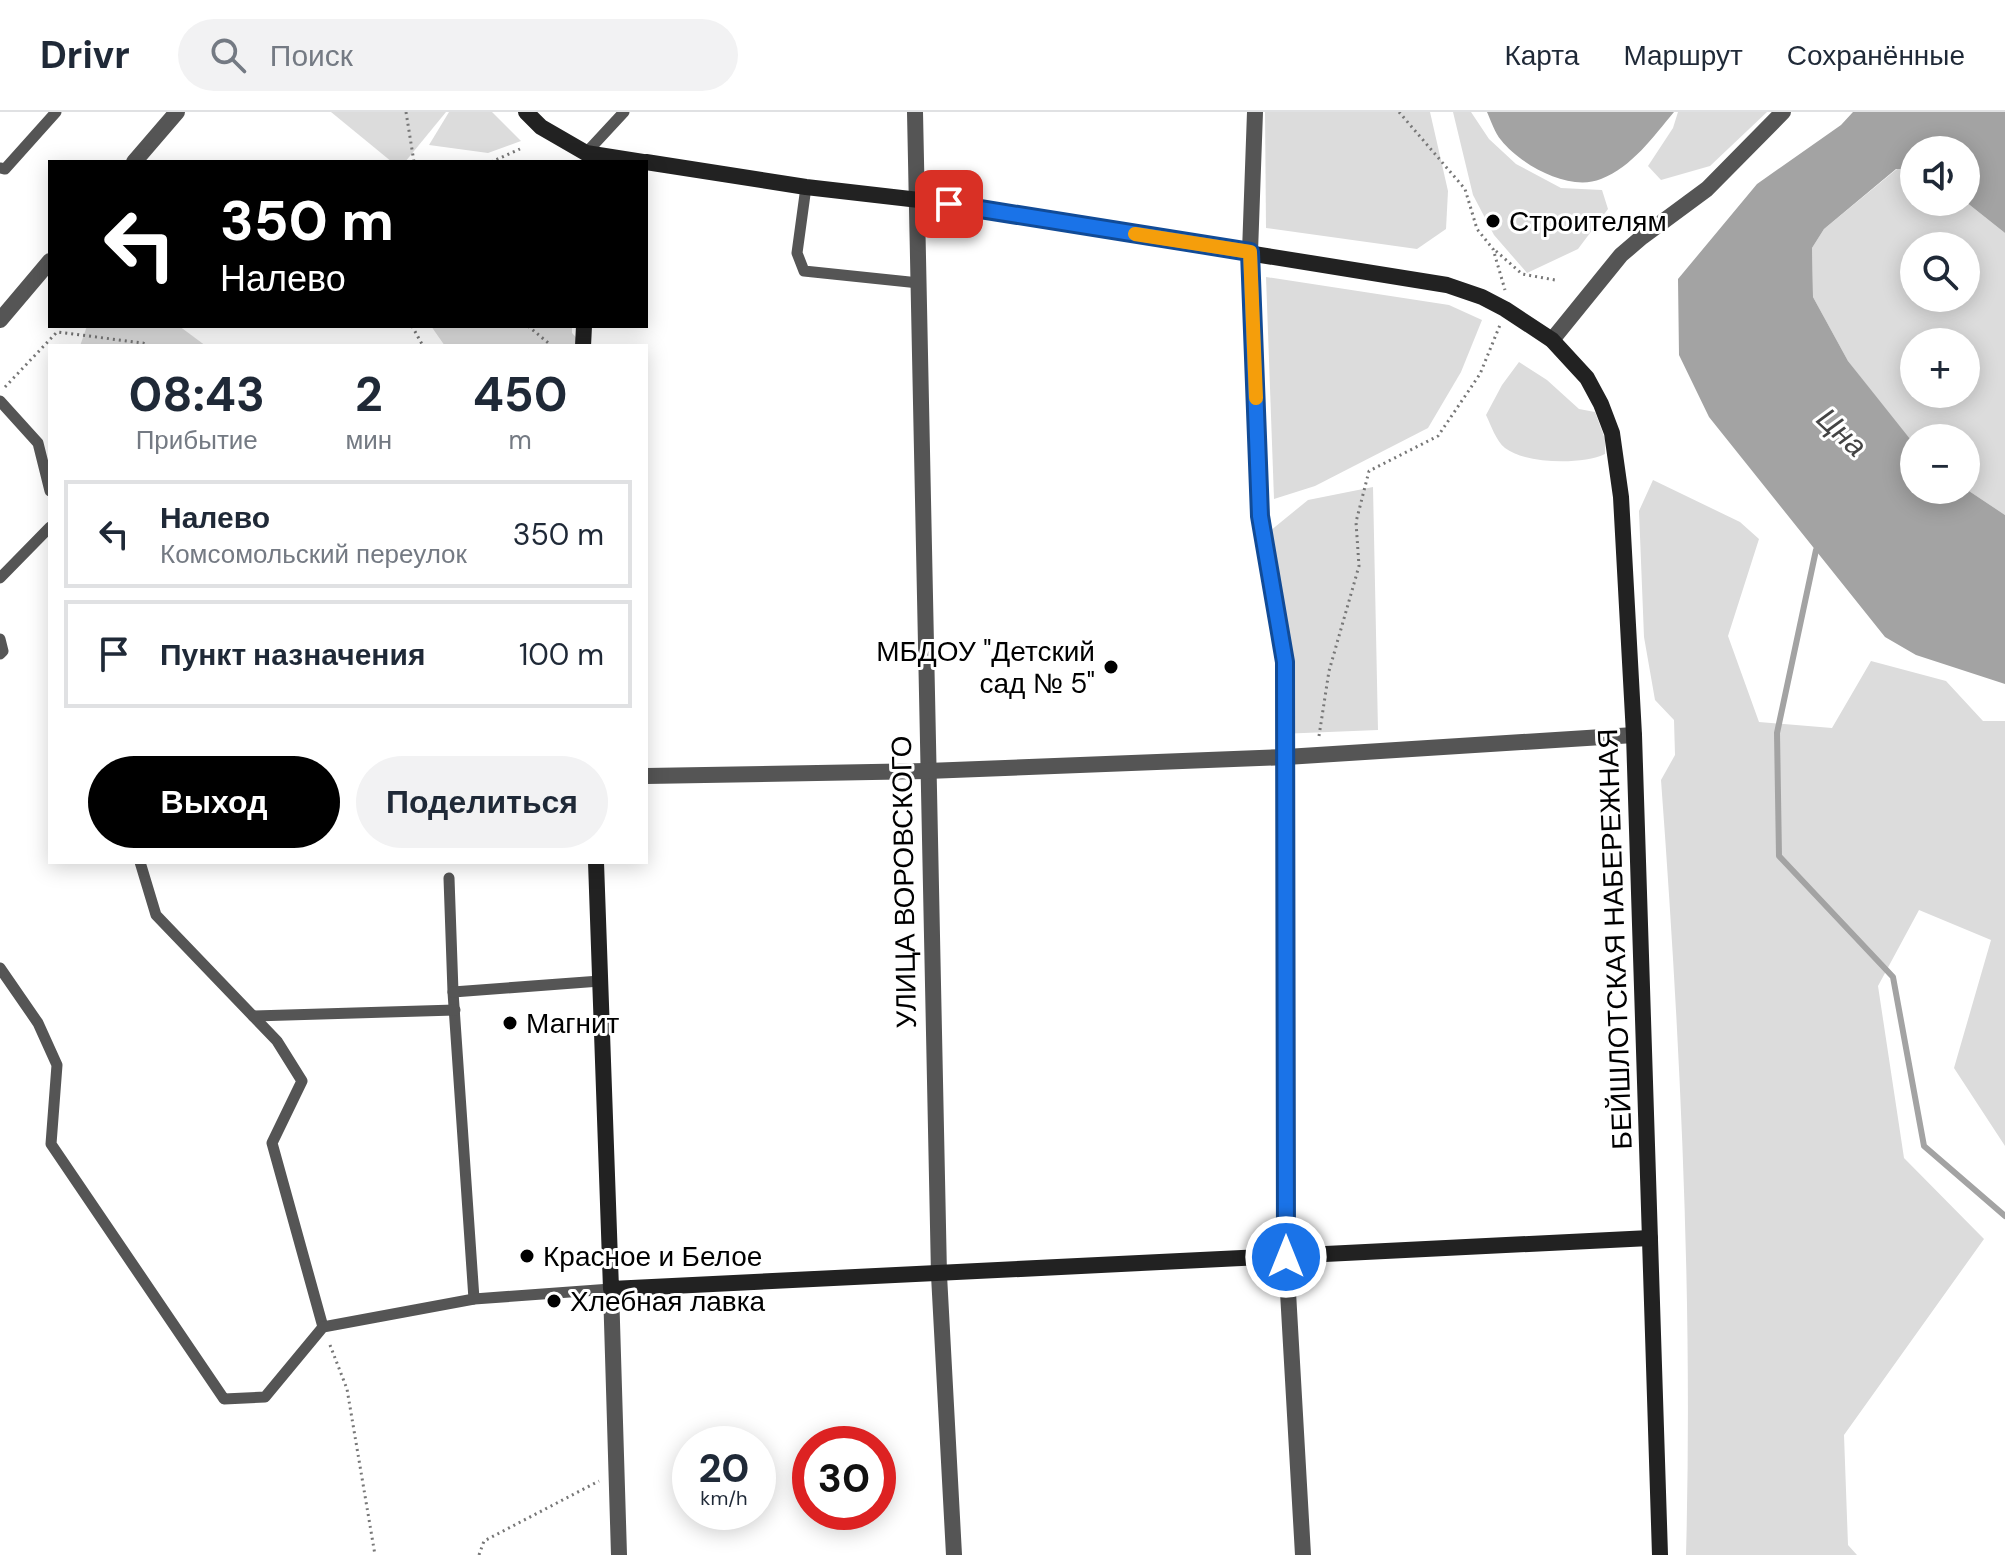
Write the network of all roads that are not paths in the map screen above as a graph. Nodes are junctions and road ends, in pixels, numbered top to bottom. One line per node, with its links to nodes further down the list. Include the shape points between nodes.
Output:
1 (56, 112): 12 (lane, via 5,169)
2 (176, 112): 9 (street)
3 (526, 112): 8 (street)
4 (624, 112): 8 (lane)
5 (915, 112): 14 (street, УЛИЦА ВОРОВСКОГО)
6 (1255, 112): 15 (street)
7 (1783, 112): 19 (street, via 1707,189 1621,255)
8 (586, 158): 10 (street, БЕЙШЛОТСКАЯ НАБЕРЕЖНАЯ)
9 (136, 160)
10 (616, 160)
11 (648, 162): 13 (street, БЕЙШЛОТСКАЯ НАБЕРЕЖНАЯ)
12 (0, 168)
13 (806, 187): 14 (street, БЕЙШЛОТСКАЯ НАБЕРЕЖНАЯ); 17 (lane, via 797,253 804,271)
14 (919, 200): 15 (street, БЕЙШЛОТСКАЯ НАБЕРЕЖНАЯ); 17 (street, УЛИЦА ВОРОВСКОГО)
15 (1250, 252): 19 (street, БЕЙШЛОТСКАЯ НАБЕРЕЖНАЯ, via 1447,285 1505,309); 27 (street, via 1260,516 1285,662)
16 (48, 263): 18 (street)
17 (919, 283): 28 (street, УЛИЦА ВОРОВСКОГО)
18 (0, 320)
19 (1552, 340): 26 (street, БЕЙШЛОТСКАЯ НАБЕРЕЖНАЯ, via 1587,378 1612,433 1621,497)
20 (0, 401): 21 (lane, via 38,443)
21 (48, 483)
22 (48, 529): 23 (lane)
23 (0, 578)
24 (0, 639): 25 (lane)
25 (0, 654)
26 (1634, 735): 27 (street); 38 (street, БЕЙШЛОТСКАЯ НАБЕРЕЖНАЯ)
27 (1286, 757): 28 (street); 39 (street)
28 (927, 771): 29 (street); 40 (street, УЛИЦА ВОРОВСКОГО)
29 (648, 776)
30 (141, 864): 37 (lane, via 156,915)
31 (596, 864): 34 (street)
32 (449, 878): 35 (lane)
33 (0, 968): 43 (lane, via 38,1023 57,1065 51,1144 224,1399 265,1397)
34 (600, 981): 35 (lane); 41 (street)
35 (453, 992): 36 (lane)
36 (455, 1010): 37 (lane); 42 (lane)
37 (253, 1016): 43 (lane, via 277,1041 302,1081 272,1143)
38 (1650, 1238): 39 (street); 47 (street, БЕЙШЛОТСКАЯ НАБЕРЕЖНАЯ)
39 (1286, 1257): 40 (street); 46 (street)
40 (939, 1275): 41 (street); 45 (street, УЛИЦА ВОРОВСКОГО)
41 (611, 1289): 42 (lane); 44 (street)
42 (474, 1299): 43 (lane)
43 (323, 1327)
44 (619, 1555)
45 (954, 1555)
46 (1303, 1555)
47 (1660, 1555)

